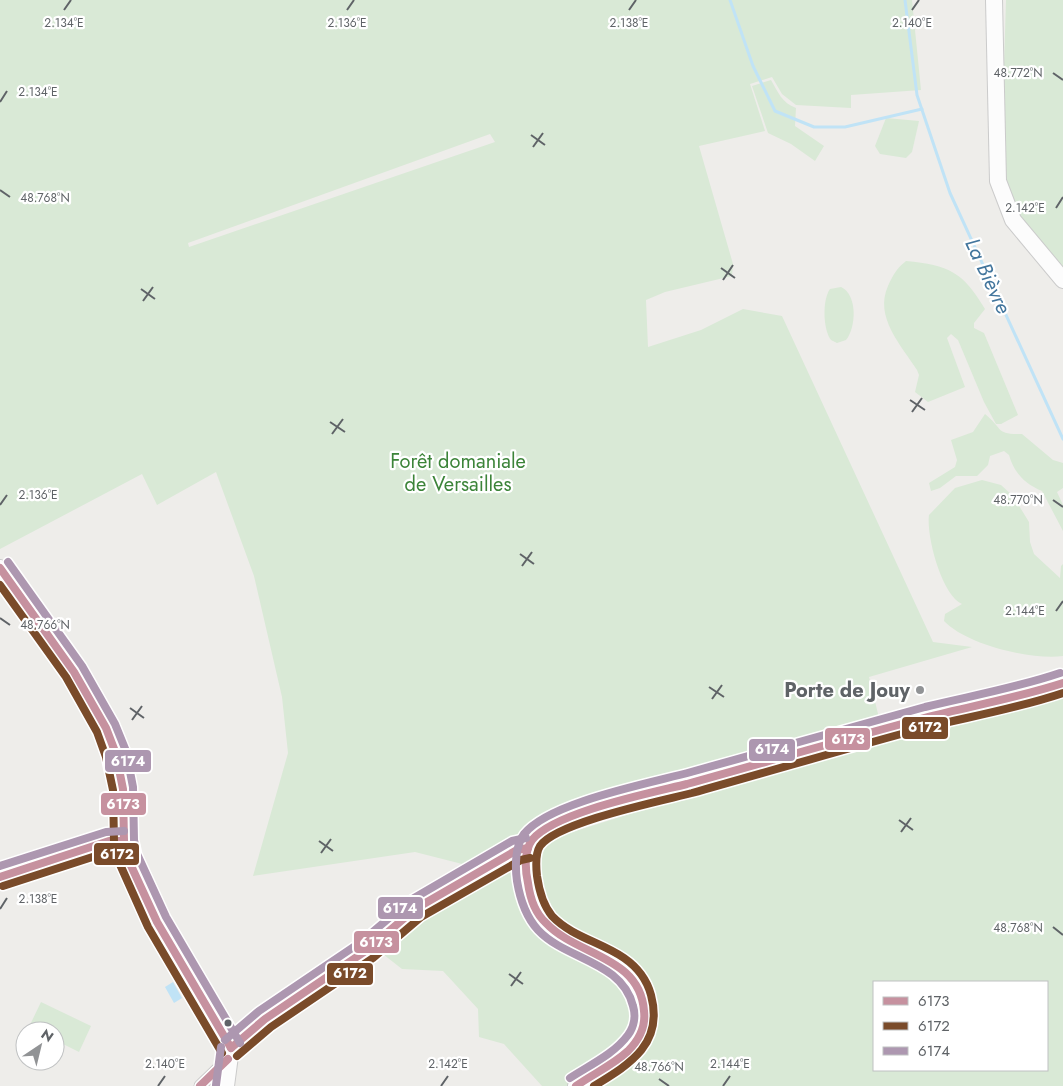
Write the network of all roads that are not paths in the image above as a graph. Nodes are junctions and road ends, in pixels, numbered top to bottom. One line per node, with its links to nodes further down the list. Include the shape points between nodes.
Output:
1 (994, 0): 2 (street, via 998,181 1013,220)
2 (1063, 280)
3 (2, 573): 5 (street, via 74,672 106,728 116,754 123,789)
4 (1063, 683): 6 (street, via 930,716 616,804 552,825 537,834)
5 (124, 841): 7 (street, via 109,841); 8 (street, via 157,922)
6 (528, 848): 8 (street, via 517,850 415,909 367,950 265,1019); 11 (street, via 529,894 546,924 559,935 618,965 630,975 643,998 644,1023 635,1043)
7 (0, 877)
8 (230, 1053): 9 (street); 10 (street)
9 (200, 1086)
10 (226, 1086)
11 (576, 1086)

